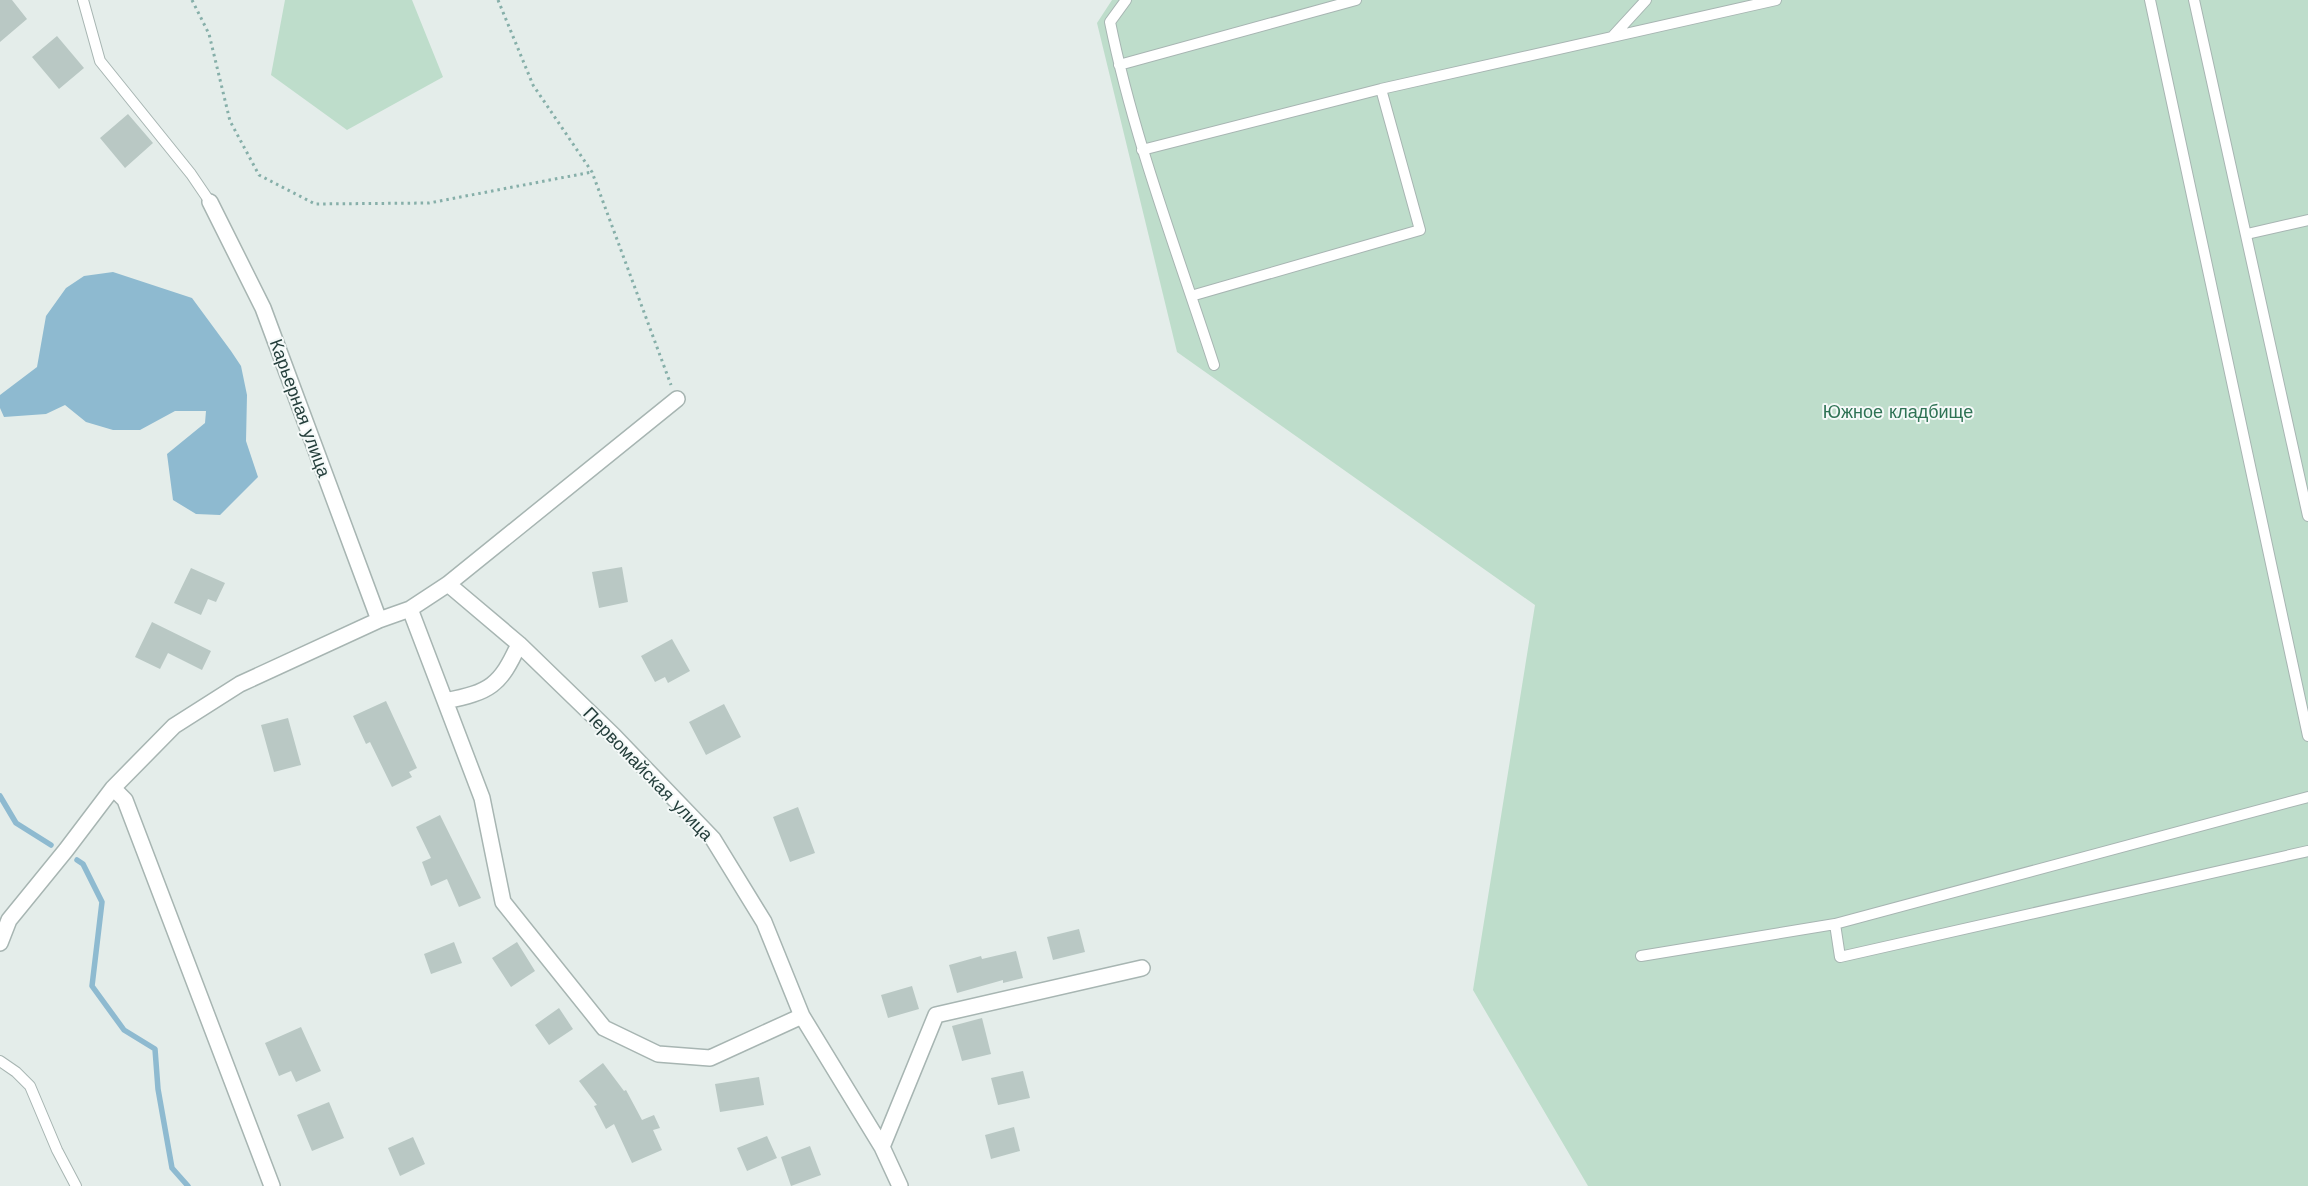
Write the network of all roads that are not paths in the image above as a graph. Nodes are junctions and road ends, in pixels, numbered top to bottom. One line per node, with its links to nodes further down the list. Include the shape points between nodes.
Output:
1 (83, 0): 12 (lane, via 100,61)
2 (1126, 0): 9 (lane, via 1110,22)
3 (1356, 0): 9 (lane)
4 (1646, 0): 8 (lane)
5 (1776, 0): 8 (lane)
6 (2150, 0): 24 (lane)
7 (2194, 0): 14 (lane)
8 (1613, 36): 10 (lane)
9 (1119, 65): 11 (lane)
10 (1381, 89): 11 (lane); 15 (lane, via 1420,230)
11 (1142, 150): 15 (lane)
12 (210, 202): 21 (street, Карьерная улица, via 262,308)
13 (2308, 220): 14 (lane)
14 (2247, 234): 18 (lane)
15 (1192, 296): 16 (lane)
16 (1214, 365)
17 (677, 399): 19 (street)
18 (2308, 516)
19 (448, 584): 20 (street); 22 (street, Первомайская улица)
20 (410, 609): 21 (street); 23 (street)
21 (379, 620): 25 (street, via 240,684 174,726)
22 (519, 644): 23 (street, via 507,670 495,682 476,694); 32 (street, Первомайская улица, via 713,839 764,922)
23 (445, 701): 32 (street, via 482,798 503,902 604,1028 658,1054 710,1058)
24 (2308, 736)
25 (112, 788): 29 (street, via 9,920); 36 (street, via 125,800)
26 (2308, 797): 28 (lane)
27 (2308, 851): 28 (lane, via 1840,957)
28 (1835, 924): 30 (lane)
29 (0, 943)
30 (1641, 956)
31 (1142, 968): 34 (street, via 936,1015)
32 (802, 1016): 34 (street, Первомайская улица)
33 (0, 1060): 35 (lane, via 30,1086)
34 (882, 1147): 37 (street, Первомайская улица)
35 (76, 1186)
36 (272, 1186)
37 (900, 1186)

